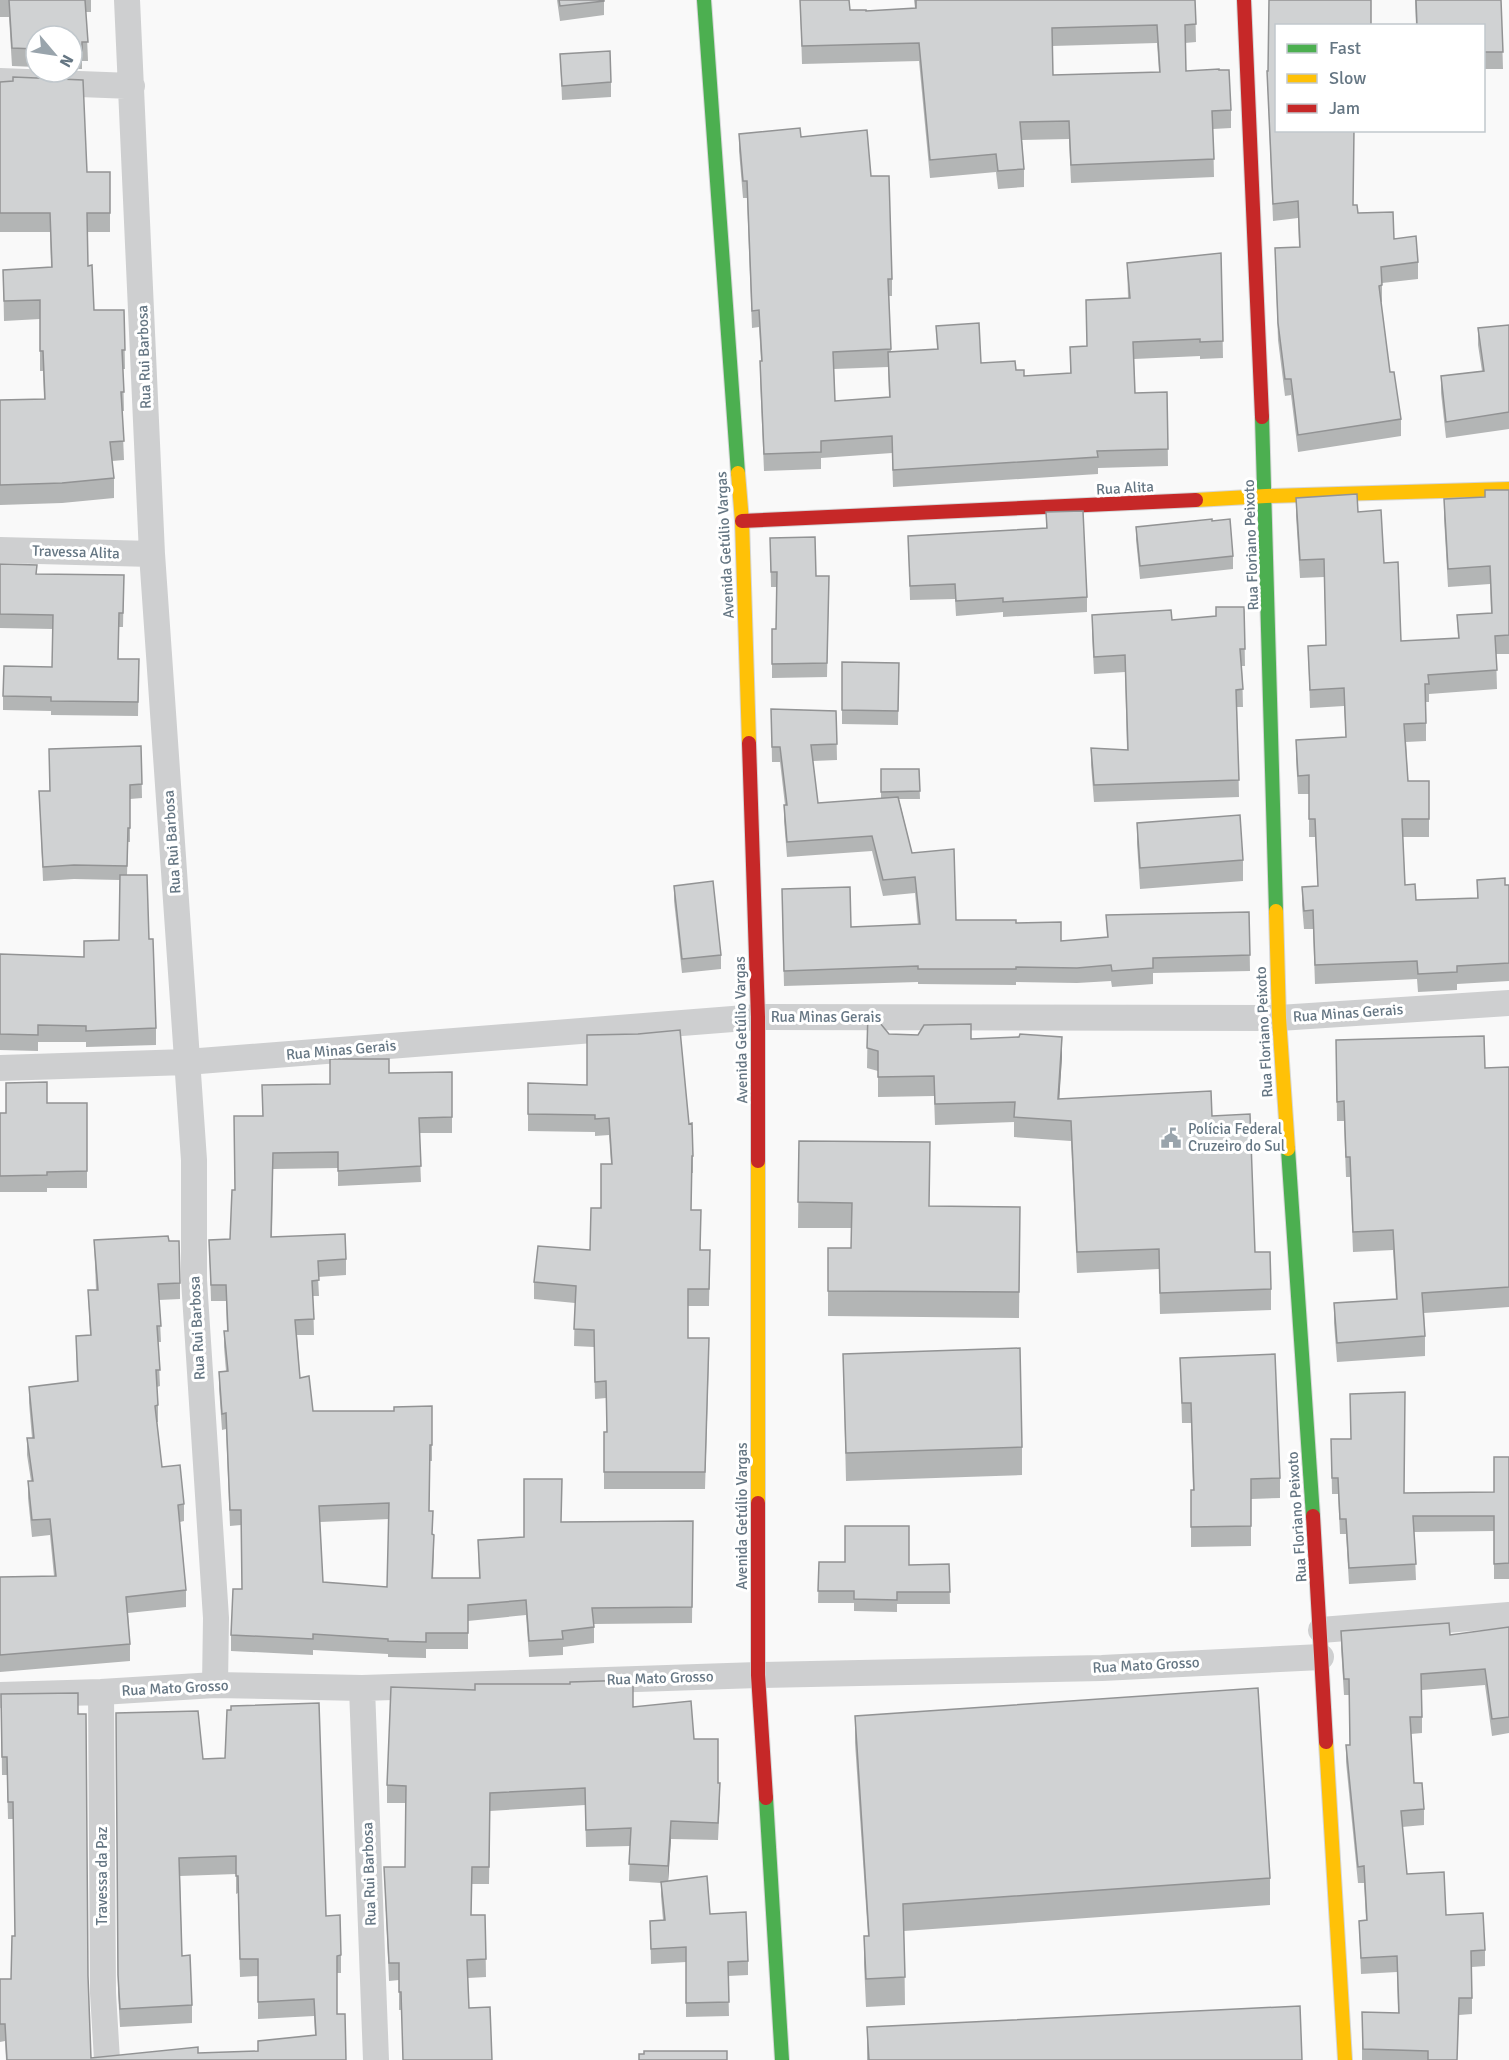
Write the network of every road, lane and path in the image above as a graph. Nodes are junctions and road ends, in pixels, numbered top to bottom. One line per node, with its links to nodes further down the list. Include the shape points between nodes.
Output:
1 (127, 0): 5 (street, Rua Rui Barbosa)
2 (704, 0): 8 (street, Avenida Getúlio Vargas)
3 (1244, 0): 7 (street, Rua Floriano Peixoto)
4 (0, 81): 5 (street)
5 (132, 86): 10 (street, Rua Rui Barbosa)
6 (1509, 489): 7 (street, Rua Alita)
7 (1266, 496): 8 (street, Rua Alita); 13 (street, Rua Floriano Peixoto)
8 (742, 521): 12 (street, Avenida Getúlio Vargas)
9 (0, 550): 10 (street, Travessa Alita)
10 (152, 554): 14 (street, Rua Rui Barbosa)
11 (1509, 1003): 13 (street, Rua Minas Gerais)
12 (758, 1017): 13 (street, Rua Minas Gerais); 14 (street, Rua Minas Gerais); 19 (street, Avenida Getúlio Vargas)
13 (1279, 1018): 17 (street, Rua Floriano Peixoto)
14 (187, 1062): 15 (street, Rua Minas Gerais); 20 (street, Rua Rui Barbosa, via 194,1160 194,1280 216,1618)
15 (0, 1068)
16 (1509, 1615): 17 (street)
17 (1321, 1630): 18 (street, Rua Floriano Peixoto)
18 (1321, 1657): 19 (street, Rua Mato Grosso, via 1102,1668); 27 (street, Rua Floriano Peixoto)
19 (758, 1675): 21 (street, Rua Mato Grosso); 26 (street, Avenida Getúlio Vargas)
20 (215, 1684): 21 (street, Rua Mato Grosso); 22 (street, Rua Mato Grosso)
21 (362, 1688): 25 (street, Rua Rui Barbosa)
22 (101, 1692): 23 (street, Rua Mato Grosso); 24 (street, Travessa da Paz)
23 (0, 1695)
24 (107, 2060)
25 (376, 2060)
26 (782, 2060)
27 (1345, 2060)

